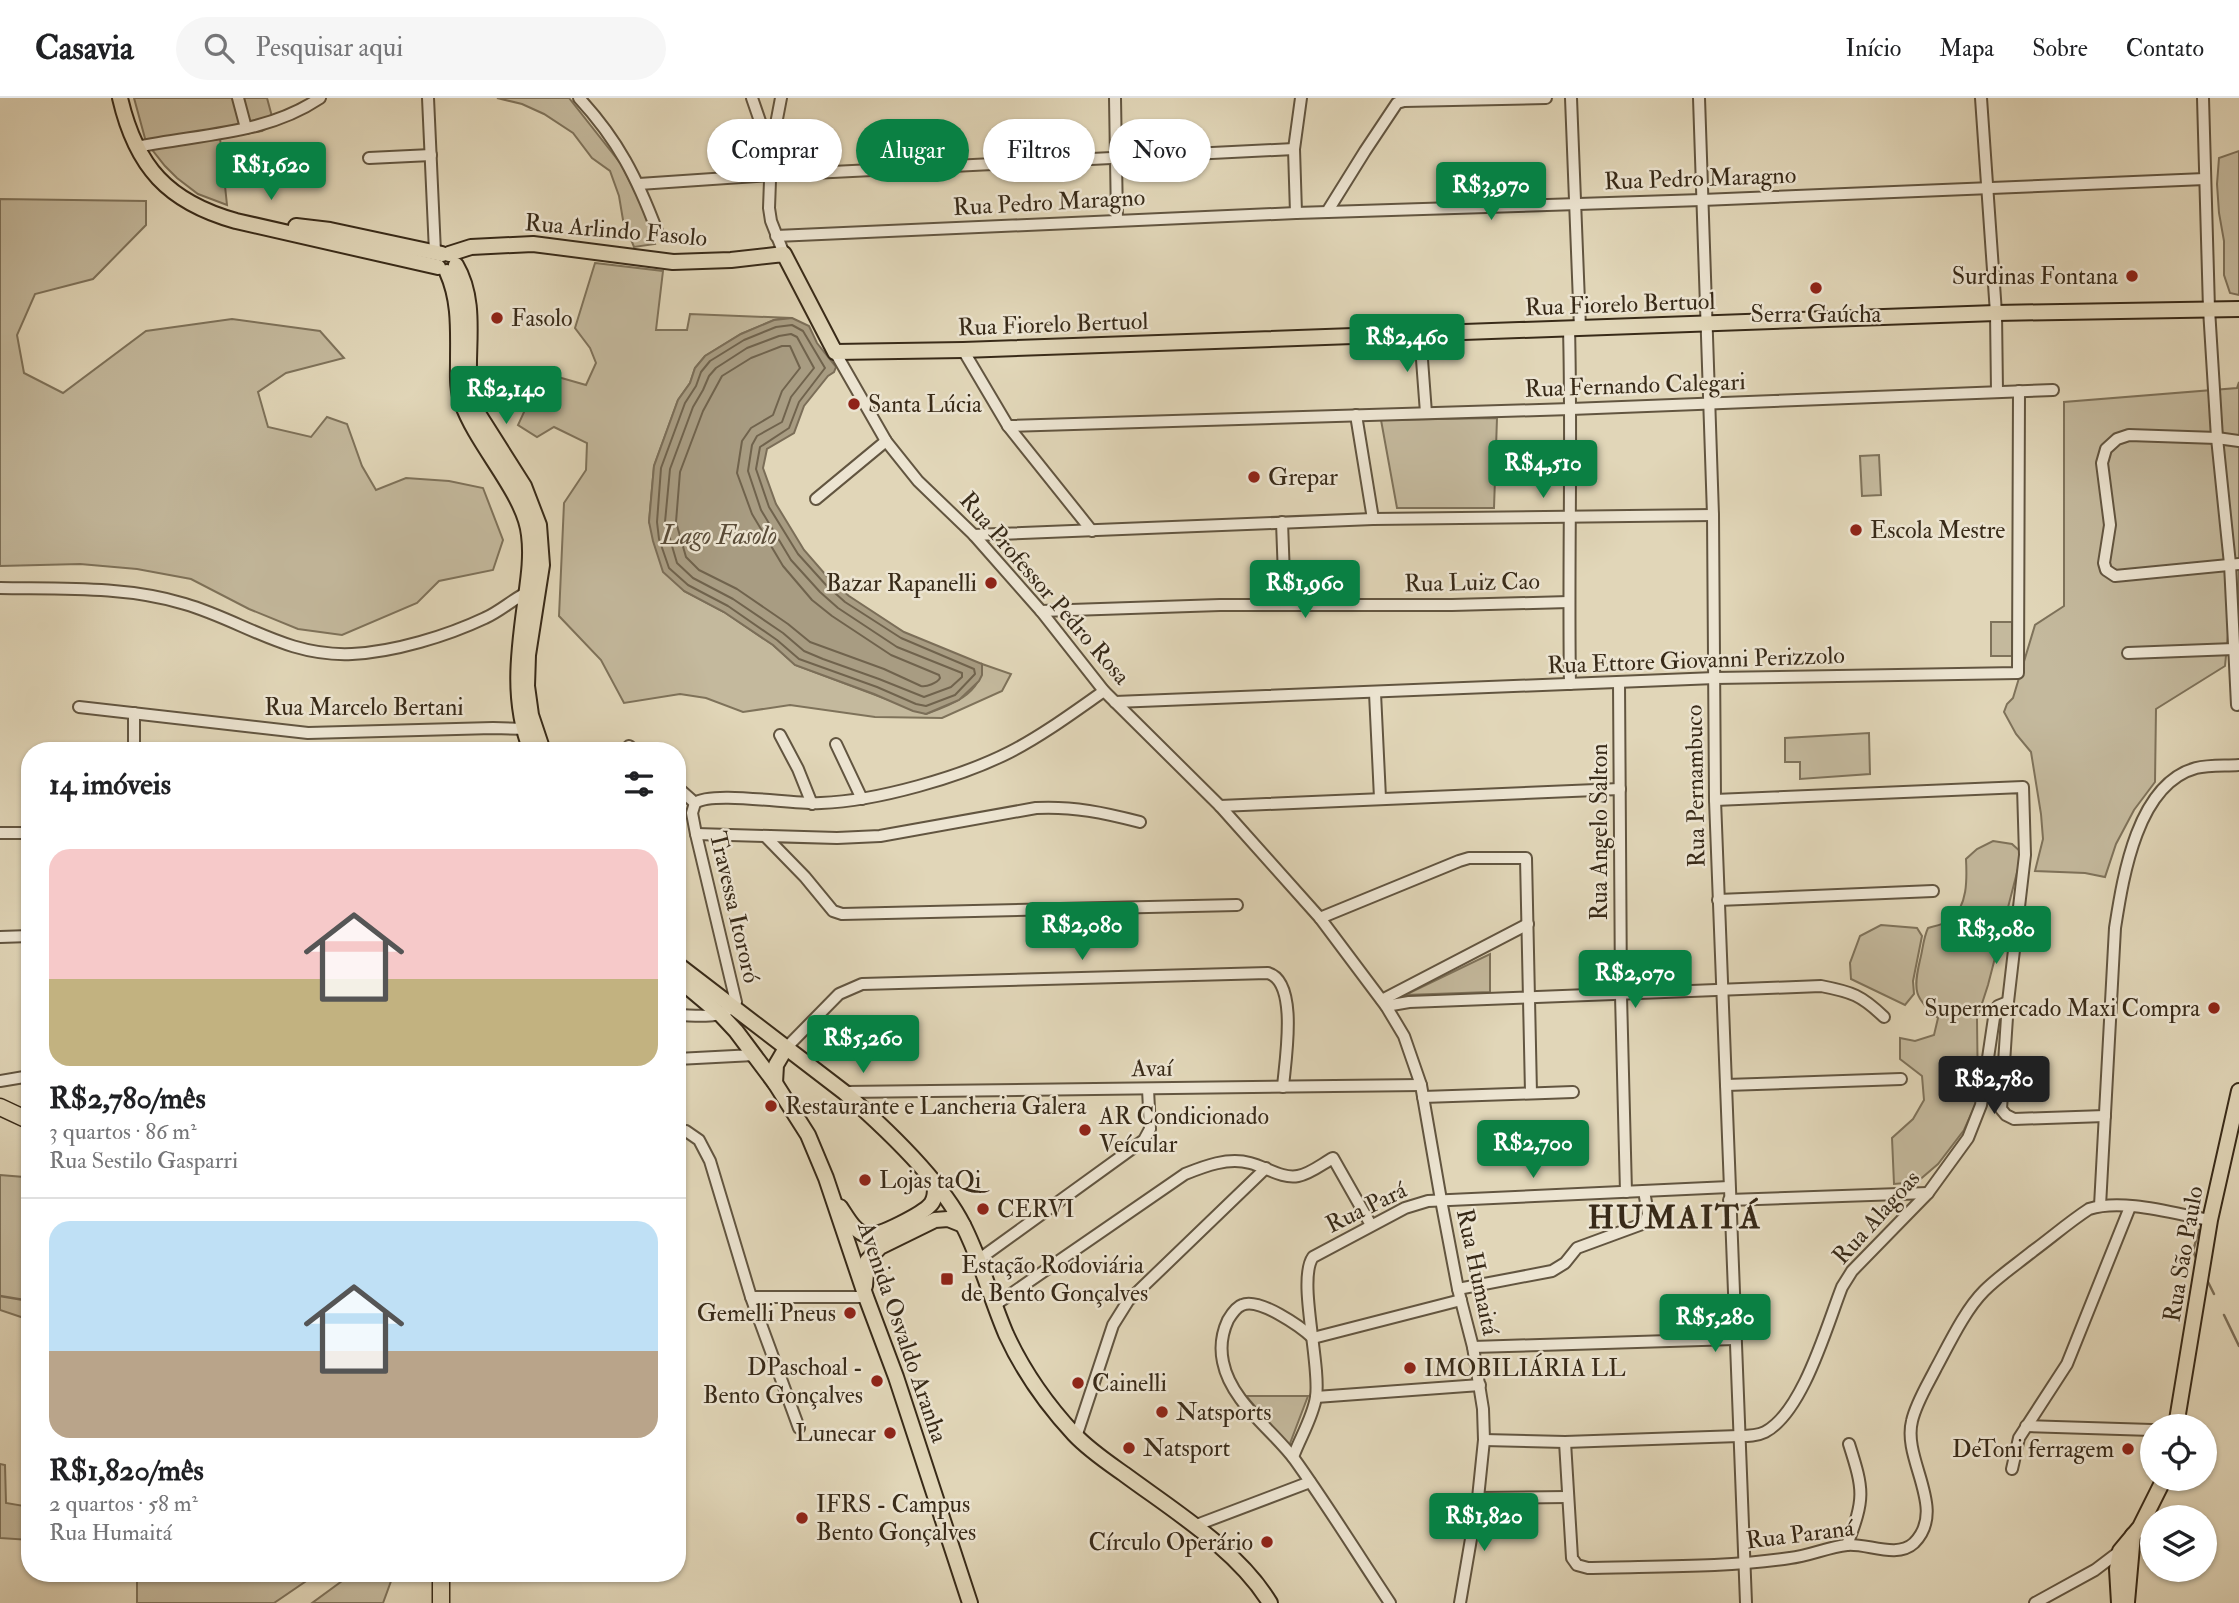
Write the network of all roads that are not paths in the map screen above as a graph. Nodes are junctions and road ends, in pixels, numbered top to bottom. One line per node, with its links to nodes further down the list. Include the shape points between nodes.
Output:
1 (120, 98): 20 (main road, via 131,135)
2 (129, 98): 20 (main road)
3 (238, 98): 19 (street)
4 (320, 98): 19 (street, via 302,110)
5 (428, 98): 23 (street)
6 (579, 98): 31 (street, via 619,147)
7 (781, 98): 17 (street)
8 (1115, 98): 18 (street)
9 (1301, 98): 21 (street)
10 (1546, 98): 35 (street, via 1397,103)
11 (1572, 98): 34 (street)
12 (1699, 98): 33 (street, Rua Pernambuco)
13 (1981, 98): 32 (street)
14 (2203, 98): 28 (street)
15 (754, 99): 16 (street)
16 (760, 119)
17 (777, 119)
18 (1115, 119)
19 (246, 128): 20 (street)
20 (141, 146): 41 (main road, via 142,158 161,182 212,214)
21 (1294, 149): 22 (street); 36 (street)
22 (1211, 153)
23 (431, 155): 24 (street); 41 (street)
24 (369, 158)
25 (1109, 158): 26 (street)
26 (842, 172)
27 (707, 179): 31 (street)
28 (2205, 179): 32 (street, Rua Pedro Maragno); 42 (street)
29 (771, 182): 39 (street, Rua Professor Pedro Rosa, via 769,208)
30 (1116, 182): 37 (street)
31 (639, 184): 38 (street)
32 (1987, 187): 33 (street, Rua Pedro Maragno); 44 (street)
33 (1702, 200): 34 (street, Rua Pedro Maragno); 45 (street, Rua Pernambuco)
34 (1576, 204): 35 (street, Rua Pedro Maragno); 46 (street)
35 (1327, 212): 36 (street, Rua Pedro Maragno)
36 (1296, 213): 37 (street, Rua Pedro Maragno)
37 (1117, 220): 39 (street, Rua Pedro Maragno)
38 (657, 231)
39 (776, 236): 40 (street, Rua Professor Pedro Rosa)
40 (784, 254): 41 (main road, Rua Arlindo Fasolo, via 673,262 542,244 464,248); 49 (main road, Rua Professor Pedro Rosa)
41 (446, 261): 70 (main road, via 463,277 468,295 468,380 474,407 533,507 542,565)
42 (2209, 309): 43 (main road, Rua Fiorelo Bertuol); 44 (main road, Rua Fiorelo Bertuol); 58 (street)
43 (2239, 309)
44 (1996, 313): 45 (main road, Rua Fiorelo Bertuol); 52 (street)
45 (1706, 324): 46 (main road, Rua Fiorelo Bertuol); 53 (street, Rua Pernambuco)
46 (1575, 328): 47 (main road, Rua Fiorelo Bertuol); 54 (street)
47 (1420, 333): 48 (main road, Rua Fiorelo Bertuol); 55 (street)
48 (963, 350): 49 (main road, Rua Fiorelo Bertuol); 57 (street)
49 (835, 352): 59 (street, Rua Professor Pedro Rosa)
50 (2053, 390): 51 (street, Rua Fernando Calegari)
51 (2020, 391): 52 (street, Rua Fernando Calegari); 76 (street, Rua Ettore Giovanni Perizzolo, via 2018,673)
52 (1997, 392): 53 (street, Rua Fernando Calegari)
53 (1710, 404): 54 (street, Rua Fernando Calegari); 62 (street, Rua Pernambuco)
54 (1571, 409): 55 (street, Rua Fernando Calegari); 63 (street)
55 (1426, 413): 56 (street, Rua Fernando Calegari)
56 (1356, 415): 57 (street, Rua Fernando Calegari); 64 (street)
57 (1008, 426): 66 (street)
58 (2217, 438): 60 (street); 68 (street); 68 (street, via 2129,435 2106,449 2102,463 2110,525 2104,563 2115,576)
59 (886, 441): 61 (street); 67 (street, Rua Professor Pedro Rosa, via 918,481)
60 (2239, 441)
61 (816, 499)
62 (1713, 515): 63 (street); 76 (street, Rua Pernambuco)
63 (1569, 516): 64 (street); 71 (street)
64 (1373, 519): 65 (street)
65 (1282, 522): 66 (street); 72 (street)
66 (1092, 531): 67 (street)
67 (974, 535): 73 (street, Rua Professor Pedro Rosa)
68 (2234, 564): 74 (street)
69 (0, 588): 70 (street, via 147,594 186,604 304,651 351,654 385,650 465,627)
70 (532, 590): 85 (main road)
71 (1569, 602): 72 (street, Rua Luiz Cao); 78 (street)
72 (1285, 604): 73 (street, Rua Luiz Cao)
73 (1041, 611): 79 (street, Rua Professor Pedro Rosa)
74 (2234, 649): 75 (street); 82 (street)
75 (2129, 653)
76 (1715, 678): 77 (street, Rua Ettore Giovanni Perizzolo); 96 (street, Rua Pernambuco)
77 (1619, 682): 78 (street, Rua Ettore Giovanni Perizzolo); 92 (street, Rua Angelo Salton)
78 (1570, 684): 80 (street, Rua Ettore Giovanni Perizzolo)
79 (1104, 691): 81 (street, Rua Professor Pedro Rosa); 95 (street, via 1041,734 981,766)
80 (1375, 693): 81 (street, Rua Ettore Giovanni Perizzolo); 94 (street)
81 (1115, 702): 99 (street, Rua Professor Pedro Rosa)
82 (2237, 705)
83 (79, 707): 84 (street, Rua Marcelo Bertani)
84 (134, 713): 85 (street, Rua Marcelo Bertani, via 308,733); 87 (street)
85 (529, 729): 88 (main road); 89 (main road)
86 (780, 735): 98 (street)
87 (134, 742)
88 (530, 742)
89 (537, 742)
90 (836, 744): 95 (street)
91 (2239, 765): 140 (street, via 2197,768 2165,787 2146,814 2133,845 2115,928)
92 (1620, 789): 94 (street); 115 (street, Rua Angelo Salton)
93 (686, 795): 97 (street)
94 (1380, 798): 99 (street)
95 (862, 799): 98 (street)
96 (1715, 800): 106 (street, Rua Pernambuco); 117 (street, via 2023,787 2025,855)
97 (695, 803): 98 (street, via 714,797); 103 (street, Travessa Itororó)
98 (812, 804)
99 (1220, 806): 108 (street, Rua Professor Pedro Rosa)
100 (1140, 822): 104 (street, via 1057,807 893,835)
101 (0, 833): 102 (street)
102 (21, 833)
103 (696, 834): 104 (street); 119 (street, Travessa Itororó, via 736,999)
104 (765, 836): 107 (street, via 832,911 842,914)
105 (1933, 891): 106 (street)
106 (1718, 900): 114 (street, Rua Pernambuco)
107 (1237, 905)
108 (1320, 918): 109 (street, via 1469,858 1526,858); 118 (street, Rua Professor Pedro Rosa)
109 (1528, 925): 116 (street); 118 (street)
110 (21, 936): 111 (street)
111 (0, 937)
112 (686, 972): 119 (main road)
113 (686, 984): 119 (main road)
114 (1721, 989): 115 (street); 121 (street, via 1821,986 1865,999); 129 (street, Rua Pernambuco)
115 (1621, 995): 116 (street); 148 (street, Rua Angelo Salton)
116 (1529, 998): 118 (street); 137 (street)
117 (2008, 1002): 140 (street, via 2001,1110 2014,1119); 149 (street, Rua Alagoas, via 1995,1011 1981,1105 1969,1138)
118 (1384, 1003): 133 (street, Rua Humaitá, via 1404,1036)
119 (727, 1011): 120 (street); 122 (main road); 123 (main road, Avenida Osvaldo Aranha)
120 (686, 1014)
121 (1884, 1017)
122 (786, 1048): 128 (main road, via 775,1065); 130 (street, via 839,995 862,984 1268,973 1279,980 1287,1008); 135 (main road)
123 (754, 1055): 124 (street); 128 (main road, Avenida Osvaldo Aranha)
124 (686, 1059)
125 (21, 1078): 127 (street)
126 (1901, 1079): 129 (street)
127 (0, 1081)
128 (775, 1083): 150 (main road, Avenida Osvaldo Aranha, via 808,1135)
129 (1726, 1085): 146 (street, Rua Pernambuco)
130 (1283, 1087): 131 (street, Avaí); 133 (street, Avaí)
131 (1148, 1089): 132 (street, Avaí); 158 (street, via 1150,1129 1144,1140)
132 (883, 1090): 135 (street, Avaí); 139 (street, via 872,1096)
133 (1422, 1091): 137 (street, Avaí); 151 (street, Rua Humaitá)
134 (2239, 1091): 142 (main road, Rua São Paulo)
135 (844, 1092): 139 (main road)
136 (1573, 1092): 137 (street, Avaí)
137 (1531, 1093)
138 (0, 1107): 141 (highway)
139 (867, 1111): 145 (main road)
140 (2105, 1116): 153 (street)
141 (21, 1117)
142 (2234, 1130): 155 (main road, Rua São Paulo)
143 (686, 1131): 161 (street, via 699,1140 710,1161)
144 (1266, 1168): 156 (street, via 1285,1176 1302,1176 1333,1158); 162 (street, via 1233,1161 1185,1174); 175 (street, via 1120,1312)
145 (935, 1182): 150 (main road, via 928,1207 873,1236 860,1232); 157 (main road)
146 (1729, 1187): 147 (street, Rua Pará); 152 (street, Rua Pernambuco)
147 (1644, 1191): 148 (street, Rua Pará); 160 (street, via 1648,1214 1644,1223 1577,1248 1552,1271)
148 (1626, 1192): 151 (street, Rua Pará)
149 (1928, 1193): 152 (street); 174 (street, Rua Alagoas, via 1842,1286 1801,1392 1780,1421 1765,1432)
150 (832, 1196): 159 (main road, Avenida Osvaldo Aranha)
151 (1441, 1200): 156 (street, Rua Pará, via 1412,1205); 160 (street, Rua Humaitá)
152 (1729, 1200): 163 (street, Rua Pernambuco)
153 (2100, 1206): 154 (street); 187 (street, Rua Paraná, via 2076,1217 1984,1292 1946,1348 1912,1420 1911,1451 1926,1510 1920,1534 1912,1544 1893,1550)
154 (2130, 1207): 155 (street); 171 (street, via 2067,1364)
155 (2210, 1220): 170 (main road, Rua São Paulo)
156 (1371, 1225): 164 (street, Rua Pará, via 1310,1262 1308,1306)
157 (963, 1226): 158 (main road); 159 (main road, via 935,1220 880,1247 867,1261)
158 (978, 1260): 162 (main road)
159 (865, 1294): 161 (street); 192 (main road, Avenida Osvaldo Aranha, via 897,1377)
160 (1460, 1295): 164 (street); 167 (street, Rua Humaitá)
161 (751, 1297): 172 (street)
162 (995, 1305): 175 (main road, via 1044,1400)
163 (1734, 1305): 165 (street); 166 (street, Rua Pernambuco)
164 (1313, 1338): 169 (street, Rua Pará); 179 (street, via 1290,1320 1250,1303 1232,1314 1223,1336 1222,1361 1232,1386)
165 (1696, 1339): 166 (street); 167 (street)
166 (1734, 1339): 174 (street, Rua Pernambuco)
167 (1473, 1347): 168 (street, Rua Humaitá)
168 (1480, 1385): 169 (street); 176 (street, Rua Humaitá)
169 (1316, 1397): 179 (street, Rua Pará)
170 (2178, 1414)
171 (2026, 1426): 173 (street); 180 (street)
172 (799, 1428)
173 (2140, 1430)
174 (1739, 1436): 177 (street, Rua Alagoas); 189 (street, Rua Pernambuco)
175 (1076, 1437): 185 (main road)
176 (1484, 1440): 177 (street, Rua Alagoas); 184 (street, Rua Humaitá)
177 (1565, 1442): 183 (street, Rua Paraná)
178 (1849, 1444): 187 (street, via 1861,1490 1859,1514)
179 (1293, 1458): 181 (street)
180 (2012, 1469)
181 (1310, 1482): 185 (street); 194 (street)
182 (2158, 1491): 186 (main road)
183 (1567, 1497): 184 (street); 189 (street, Rua Paraná, via 1572,1558 1577,1565)
184 (1478, 1498): 195 (street, Rua Humaitá)
185 (1194, 1526): 193 (main road, via 1244,1568)
186 (2133, 1535): 188 (main road); 199 (main road)
187 (1847, 1545): 189 (street, Rua Paraná, via 1788,1559)
188 (2114, 1558): 197 (street); 198 (main road); 199 (main road, via 2123,1564)
189 (1744, 1563): 196 (street, Rua Pernambuco)
190 (441, 1582): 191 (highway)
191 (441, 1603)
192 (970, 1603)
193 (1270, 1603)
194 (1390, 1603)
195 (1460, 1603)
196 (1746, 1603)
197 (2035, 1603)
198 (2119, 1603)
199 (2127, 1603)

